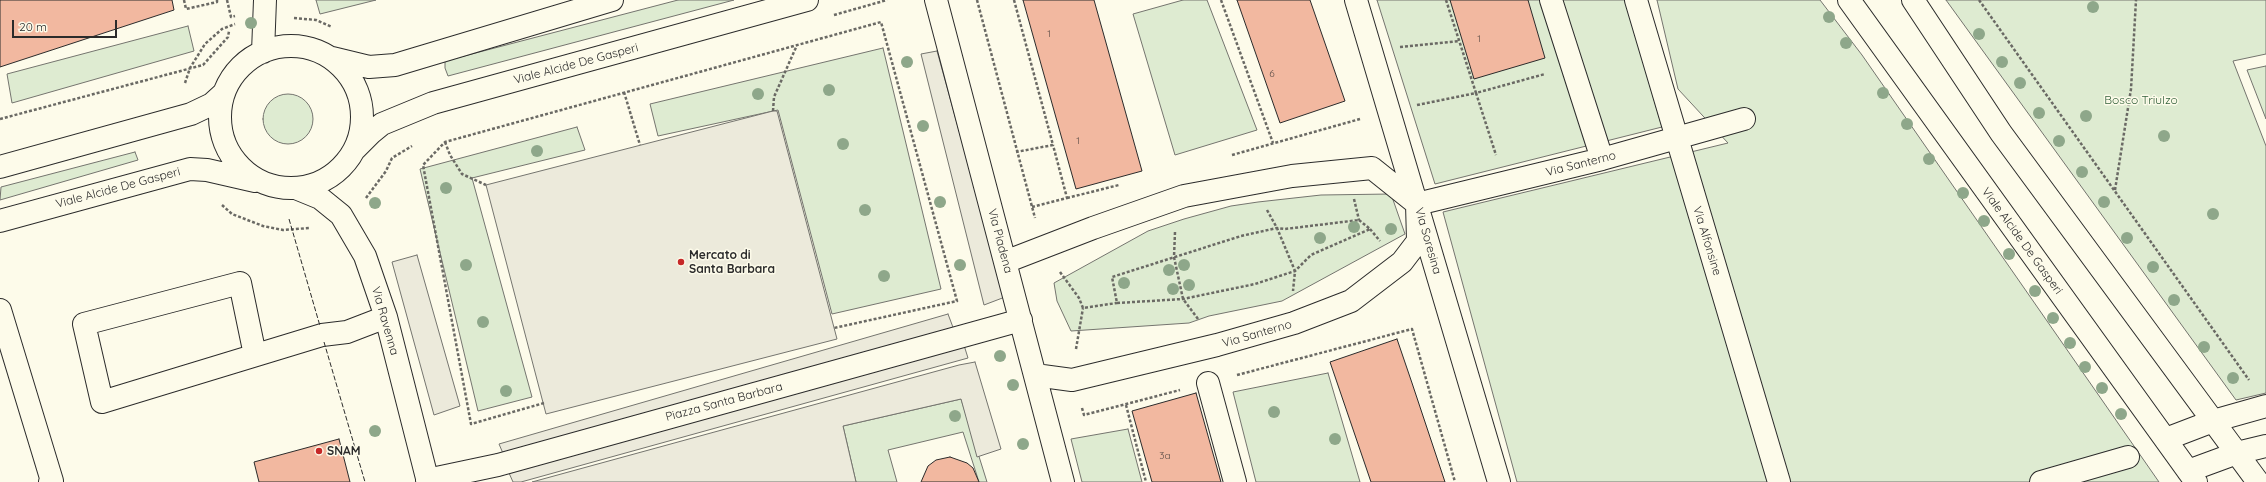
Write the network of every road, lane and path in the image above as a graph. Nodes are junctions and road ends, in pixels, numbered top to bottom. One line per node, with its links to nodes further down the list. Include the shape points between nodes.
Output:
1 (184, 0): 2 (path, via 186,9)
2 (217, 0)
3 (227, 0): 21 (path)
4 (265, 0): 26 (street)
5 (612, 0): 27 (street, via 395,65 369,67)
6 (807, 0): 40 (street, Viale Alcide De Gasperi, via 433,103 382,124)
7 (887, 0): 20 (path)
8 (936, 0): 57 (street, Via Piadena)
9 (977, 0): 41 (path)
10 (1014, 0): 39 (path)
11 (1221, 0): 37 (path)
12 (1356, 0): 25 (street, Via Soresina)
13 (1446, 0): 23 (path)
14 (1551, 0): 28 (street)
15 (1636, 0): 34 (street, Via Alfonsine)
16 (1849, 0): 75 (street, Viale Alcide De Gasperi)
17 (1913, 0): 74 (street, via 2000,133)
18 (1979, 0): 48 (path)
19 (2136, 0): 48 (path, via 2131,89)
20 (830, 16)
21 (231, 17)
22 (229, 31): 32 (path, via 228,37 203,65)
23 (1459, 41): 25 (path); 28 (path, via 1476,92)
24 (797, 45): 29 (path); 31 (path, via 774,97); 64 (path, via 881,22 956,301)
25 (1371, 51): 50 (street, Via Soresina)
26 (262, 52): 27 (street, via 298,46); 30 (street, via 239,68 228,82)
27 (327, 56): 40 (street, via 346,72 362,107 362,125)
28 (1572, 67): 42 (street)
29 (624, 92): 35 (path); 38 (path)
30 (223, 94): 43 (street, via 212,104 191,114); 44 (street, via 219,118 225,146 242,170)
31 (773, 111)
32 (0, 119)
33 (1744, 119): 34 (street, Via Santerno)
34 (1676, 138): 42 (street, Via Santerno); 87 (street, Via Alfonsine)
35 (445, 142): 46 (path, via 462,174); 70 (path, via 423,165 471,424)
36 (416, 143): 52 (path, via 392,158 386,171 366,198)
37 (1273, 143)
38 (640, 145)
39 (1053, 145): 41 (path); 51 (path, via 1067,198)
40 (355, 149): 47 (street, via 345,164 331,177 315,185)
41 (1016, 152): 51 (path)
42 (1602, 159): 50 (street, Via Santerno)
43 (0, 167)
44 (260, 182): 47 (street, via 276,187); 53 (street, Viale Alcide De Gasperi, via 207,170 190,169)
45 (1250, 183): 50 (street, via 1335,170 1372,168); 54 (path); 55 (street, via 1184,196)
46 (486, 185)
47 (298, 188): 52 (street, Via Ravenna, via 320,198)
48 (2115, 190): 68 (path)
49 (220, 204): 52 (path, via 232,214 250,222 283,230 310,228)
50 (1418, 204): 65 (street, Via Santerno, via 1418,241 1398,266 1351,301 1294,324); 86 (street, Via Soresina)
51 (1032, 207): 55 (path)
52 (341, 215): 62 (street, Via Ravenna, via 370,269)
53 (0, 220)
54 (1277, 228): 56 (path, via 1241,236); 58 (path); 58 (path, via 1359,220 1370,230 1311,255)
55 (1042, 248): 57 (street); 60 (path, via 1079,298 1083,308)
56 (1174, 257): 59 (path); 60 (path, via 1112,277)
57 (1006, 262): 63 (street, Via Piadena)
58 (1295, 271): 59 (path, via 1256,284)
59 (1183, 299): 60 (path); 65 (path)
60 (1117, 303)
61 (0, 310): 81 (street, via 52,481)
62 (386, 318): 66 (street, via 347,332 322,335); 80 (street, Via Ravenna)
63 (1021, 320): 67 (street, Via Piadena); 80 (street, Piazza Santa Barbara, via 498,465)
64 (834, 328)
65 (1217, 345): 67 (street, Via Santerno, via 1072,380)
66 (255, 355): 66 (street, via 240,283 84,324 102,402)
67 (1035, 375): 82 (street, Via Piadena)
68 (2251, 382)
69 (1208, 383): 71 (path); 84 (street); 85 (path, via 1412,329)
70 (544, 403)
71 (1126, 405): 73 (path); 83 (path)
72 (2266, 406): 74 (street)
73 (1084, 416)
74 (2213, 422): 75 (street); 77 (street)
75 (2166, 439): 79 (street, Viale Alcide De Gasperi)
76 (2266, 446): 77 (street)
77 (2237, 453): 79 (street); 89 (street)
78 (2128, 457): 88 (street)
79 (2192, 477)
80 (428, 481)
81 (50, 482)
82 (1063, 482)
83 (1146, 482)
84 (1235, 482)
85 (1455, 482)
86 (1499, 482)
87 (1779, 482)
88 (2041, 482)
89 (2258, 482)

